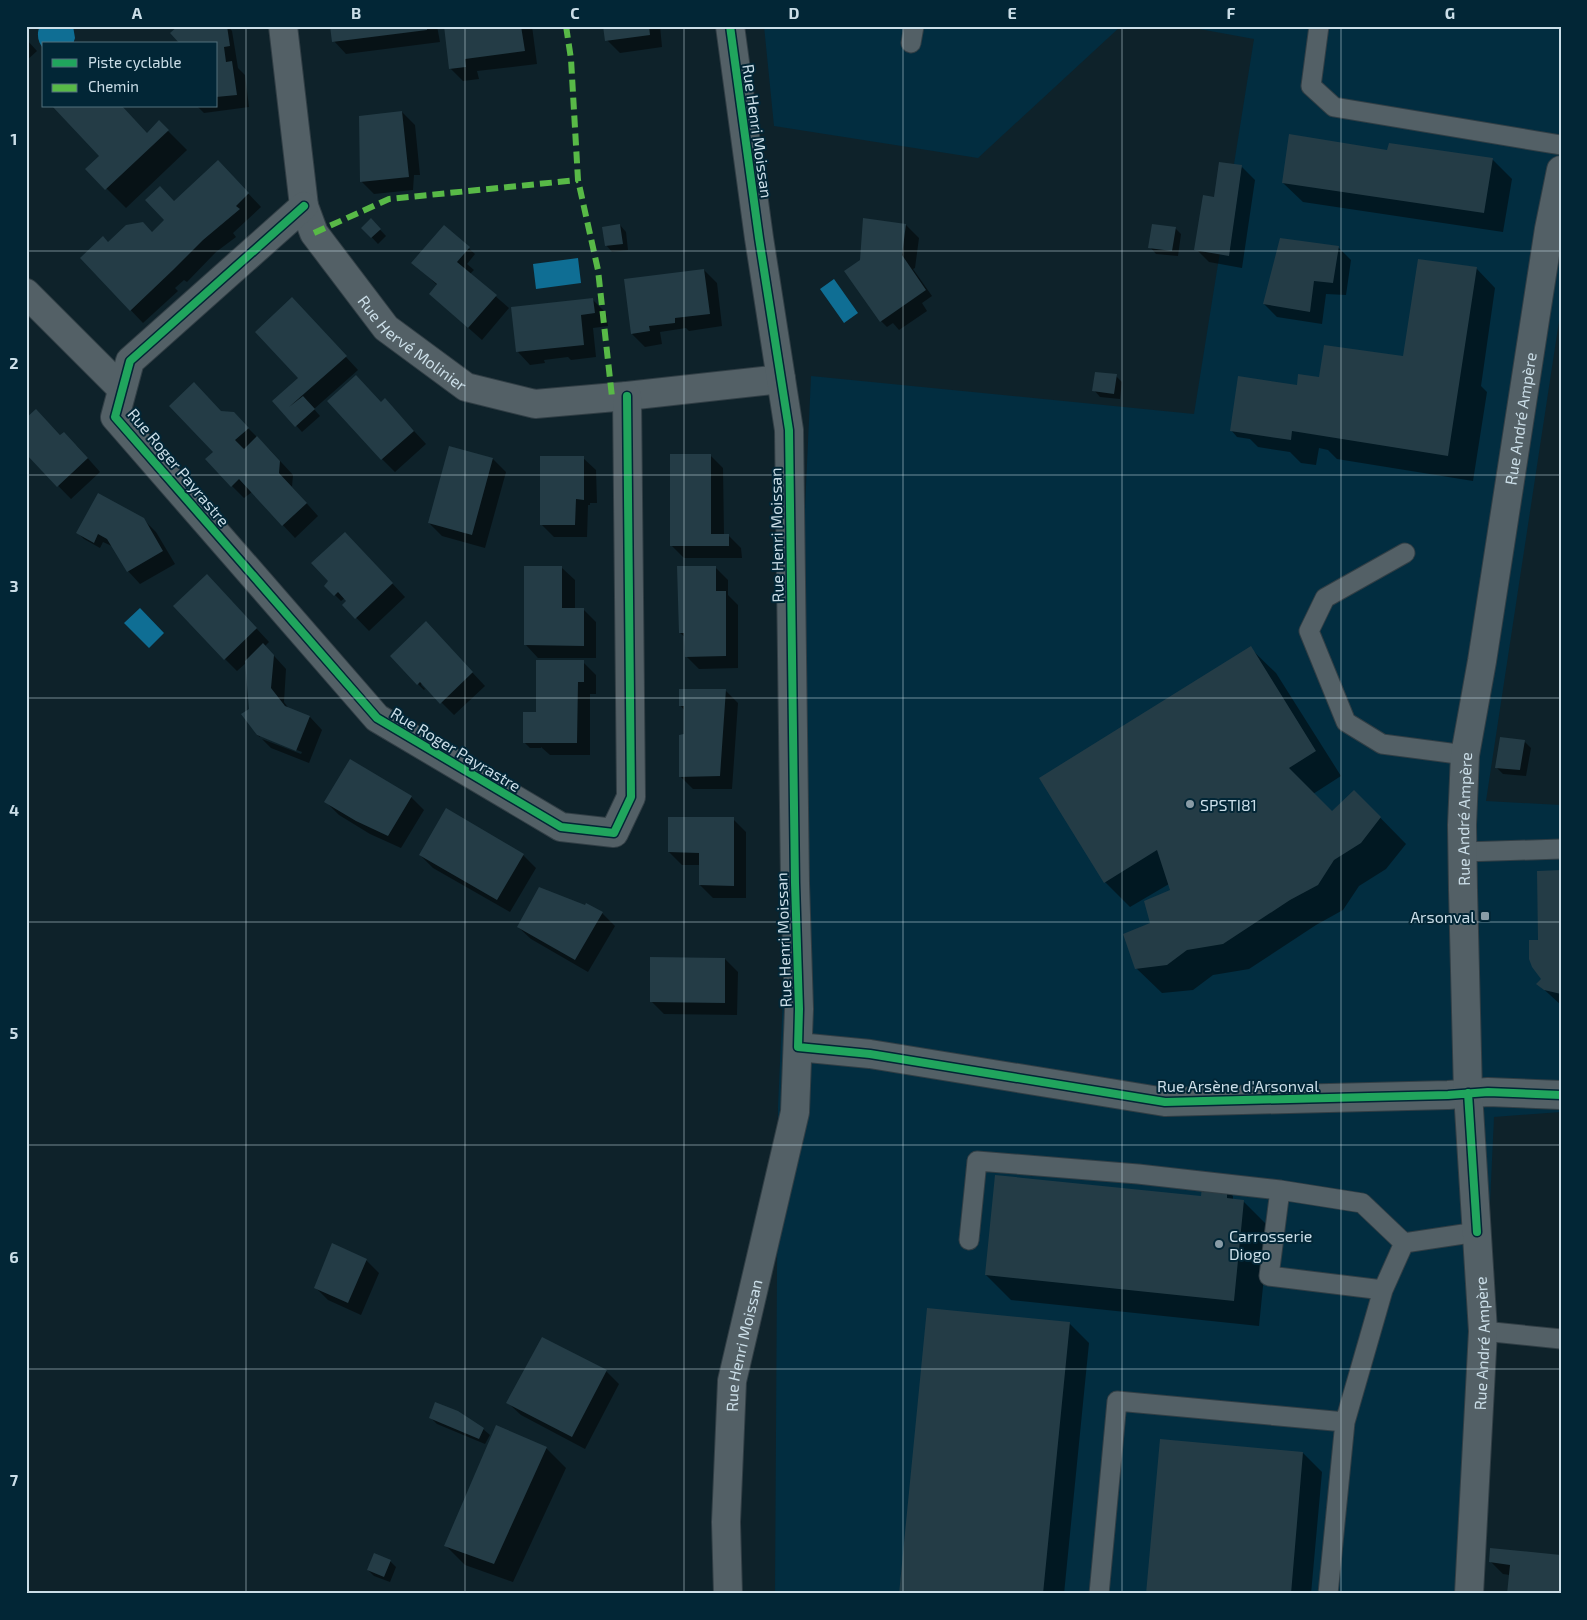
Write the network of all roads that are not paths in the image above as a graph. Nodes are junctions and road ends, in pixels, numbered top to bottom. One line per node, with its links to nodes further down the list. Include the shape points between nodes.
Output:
1 (283, 26): 6 (street, Rue Hervé Molinier)
2 (730, 26): 8 (street, Rue Henri Moissan)
3 (1319, 26): 4 (lane, via 1311,86 1334,107)
4 (1561, 145)
5 (1561, 170): 12 (street, Rue André Ampère)
6 (304, 206): 9 (street, Rue Roger Payrastre, via 130,361); 10 (street, Rue Hervé Molinier, via 314,232 386,328 466,387 535,404)
7 (26, 293): 9 (street, Rue Roger Payrastre)
8 (781, 379): 10 (street, Rue Hervé Molinier); 15 (street, Rue Henri Moissan, via 788,430)
9 (122, 389): 10 (street, Rue Roger Payrastre, via 115,416 377,718 561,827 614,833 631,797)
10 (626, 396)
11 (1405, 553): 12 (lane, via 1325,598 1309,631 1346,722 1382,744)
12 (1465, 755): 14 (street, Rue André Ampère)
13 (1561, 849): 14 (lane)
14 (1463, 852): 16 (street, Rue André Ampère)
15 (798, 1047): 16 (street, Rue Arsène d'Arsonval, via 870,1054 1165,1102); 26 (street, Rue Henri Moissan, via 795,1112 732,1381 726,1522)
16 (1468, 1094): 17 (street, Rue Arsène d'Arsonval); 19 (street, Rue André Ampère)
17 (1561, 1095)
18 (1280, 1190): 20 (lane, via 1138,1174 977,1162); 21 (lane, via 1362,1203); 22 (lane, via 1269,1276)
19 (1477, 1232): 21 (lane); 23 (street, Rue André Ampère)
20 (969, 1240)
21 (1404, 1243): 22 (lane)
22 (1384, 1290): 25 (lane)
23 (1483, 1331): 24 (lane); 29 (street, Rue André Ampère)
24 (1561, 1339)
25 (1345, 1422): 27 (lane, via 1117,1401); 28 (lane)
26 (728, 1594)
27 (1099, 1594)
28 (1328, 1594)
29 (1469, 1594)

